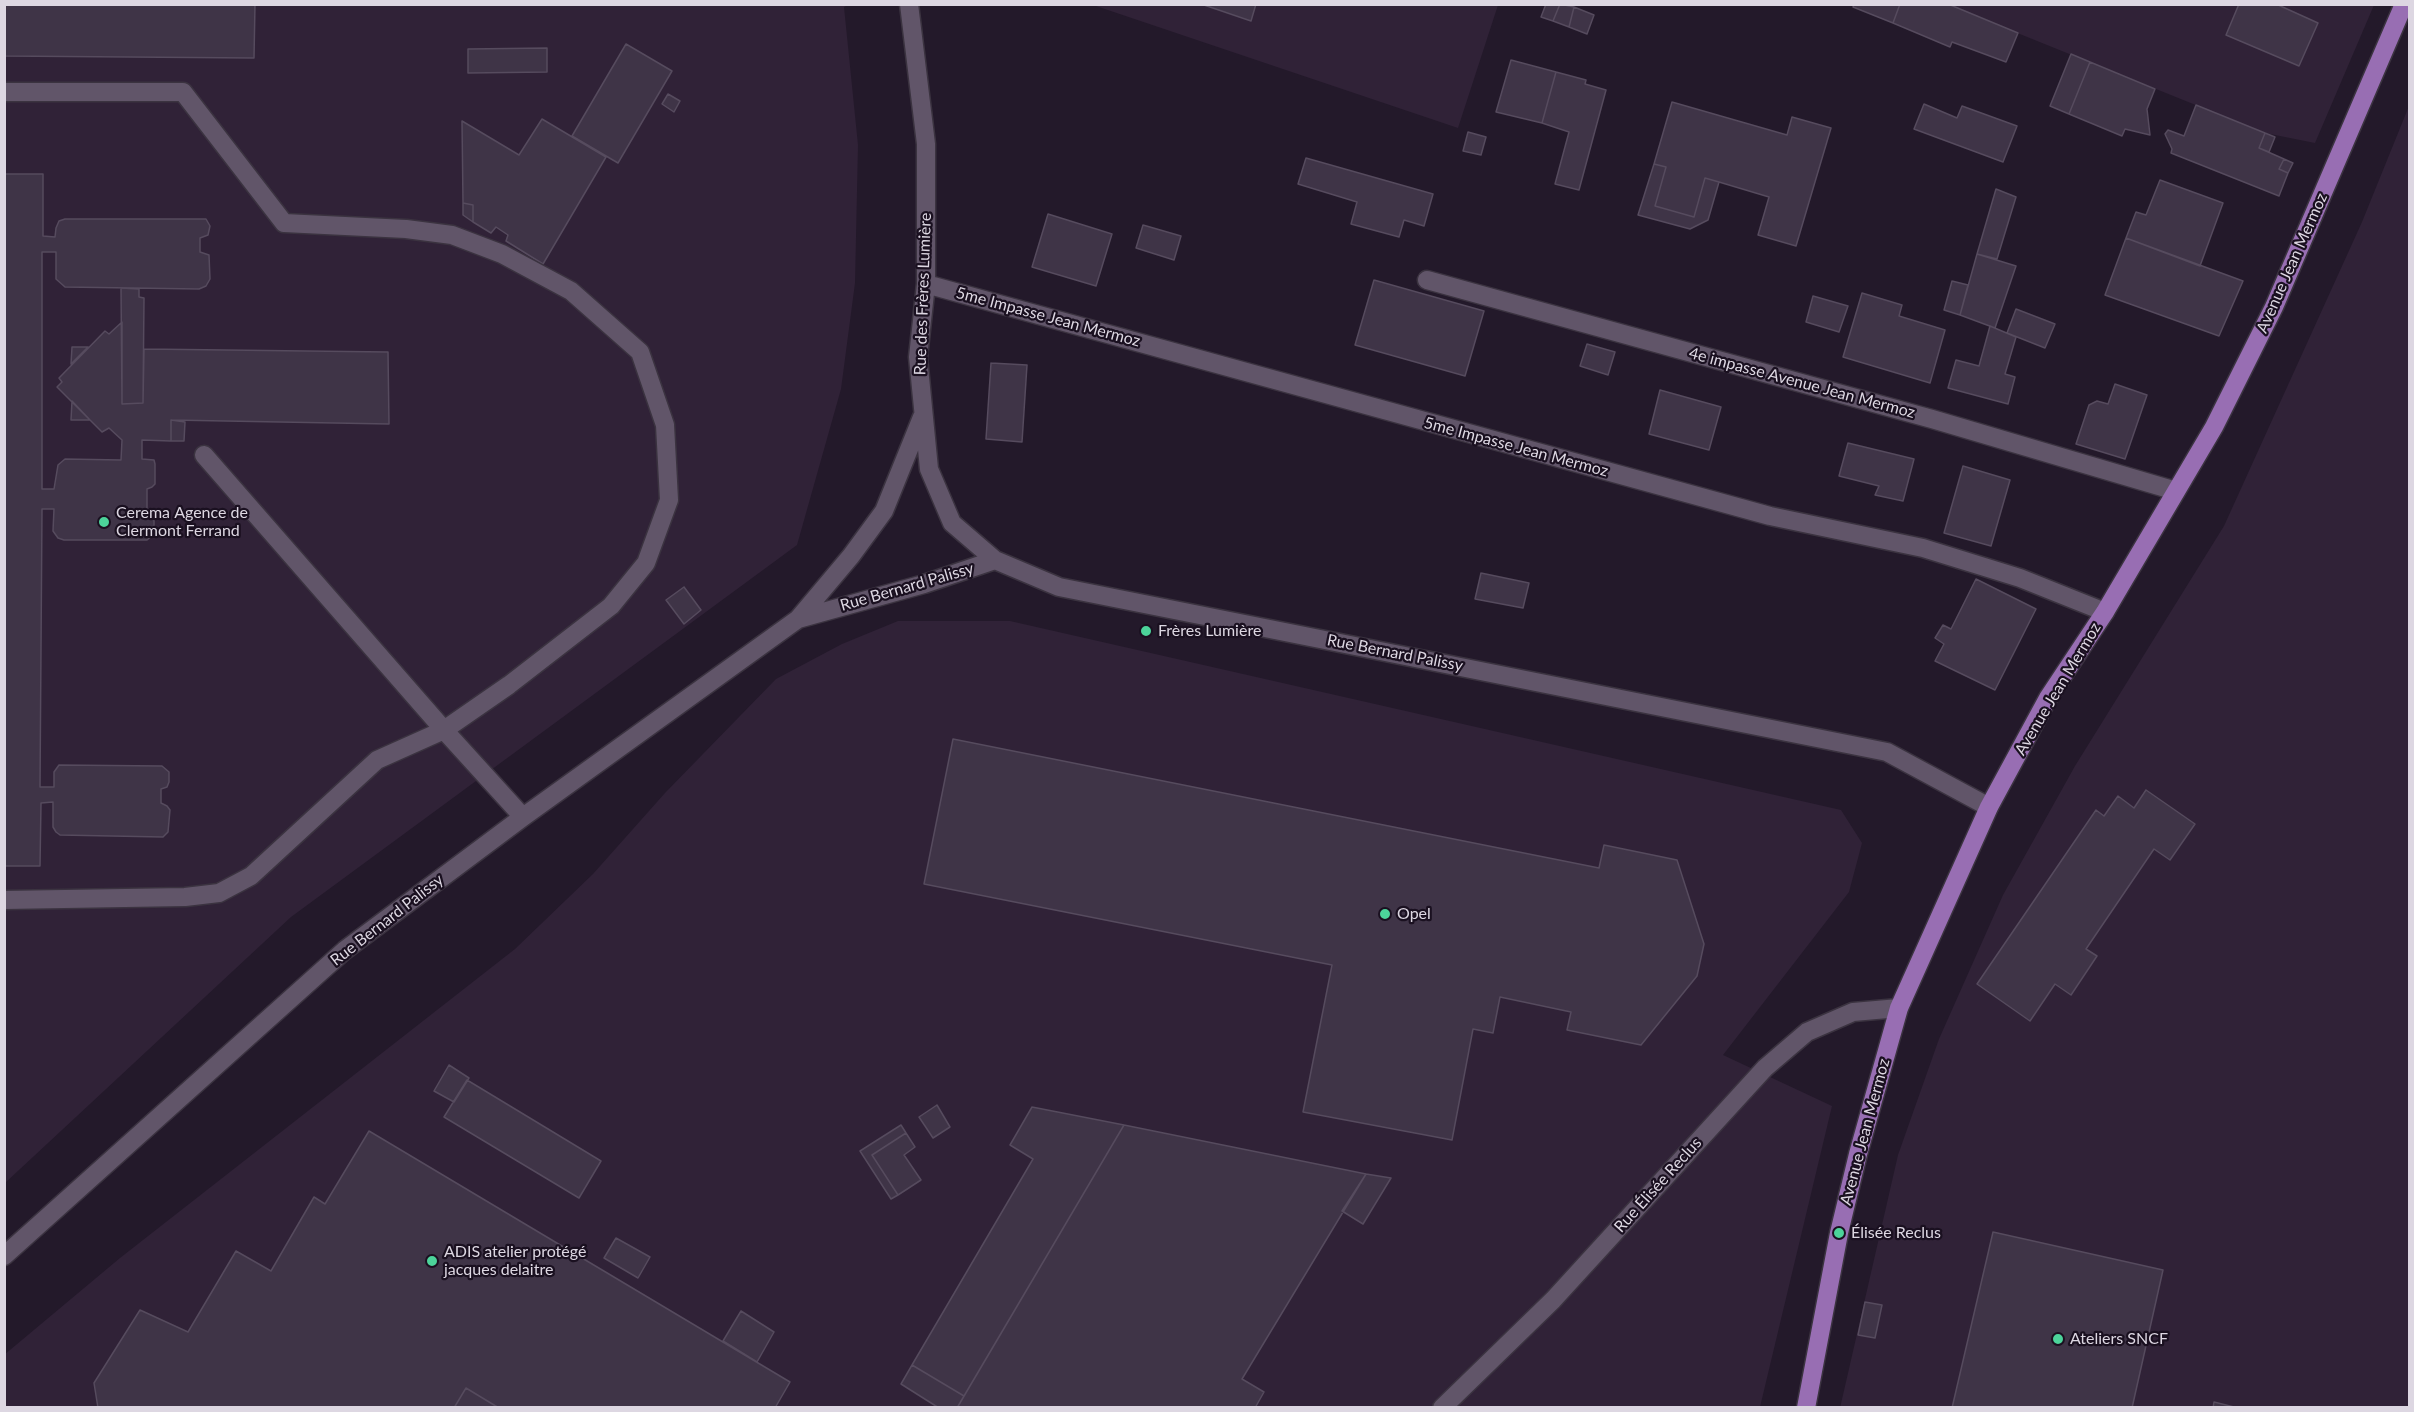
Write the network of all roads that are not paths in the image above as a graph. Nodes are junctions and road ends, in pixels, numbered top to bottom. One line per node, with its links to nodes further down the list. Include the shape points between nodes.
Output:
1 (909, 4): 5 (street, Rue des Frères Lumière, via 926,144)
2 (2404, 4): 8 (main road, Avenue Jean Mermoz, via 2274,307 2214,428)
3 (4, 92): 12 (street, via 183,93 284,223 452,235 501,254 570,291 640,352 665,425 669,500 646,563 611,606)
4 (1427, 280): 8 (street, 4e impasse Avenue Jean Mermoz, via 1932,419)
5 (926, 284): 6 (street, Rue des Frères Lumière, via 918,357); 10 (street, 5me Impasse Jean Mermoz, via 1770,516 1923,549 2020,578)
6 (923, 416): 9 (street, Rue des Frères Lumière, via 929,469 952,523); 11 (street, Rue Bernard Palissy, via 884,511)
7 (204, 454): 12 (street)
8 (2176, 491): 10 (main road, Avenue Jean Mermoz)
9 (995, 560): 11 (street, Rue Bernard Palissy); 13 (street, Rue Bernard Palissy, via 1059,587 1887,752)
10 (2105, 612): 13 (main road, Avenue Jean Mermoz, via 2049,698)
11 (798, 619): 14 (street, Rue Bernard Palissy)
12 (444, 730): 14 (street); 15 (street, via 377,760 251,876 219,893)
13 (1989, 807): 16 (main road, Avenue Jean Mermoz)
14 (523, 817): 17 (street, Rue Bernard Palissy, via 345,950)
15 (4, 900)
16 (1899, 1008): 18 (street, Rue Élisée Reclus, via 1853,1012 1808,1032 1765,1068 1553,1300); 19 (main road, Avenue Jean Mermoz, via 1839,1233)
17 (4, 1256)
18 (1442, 1407)
19 (1806, 1407)

